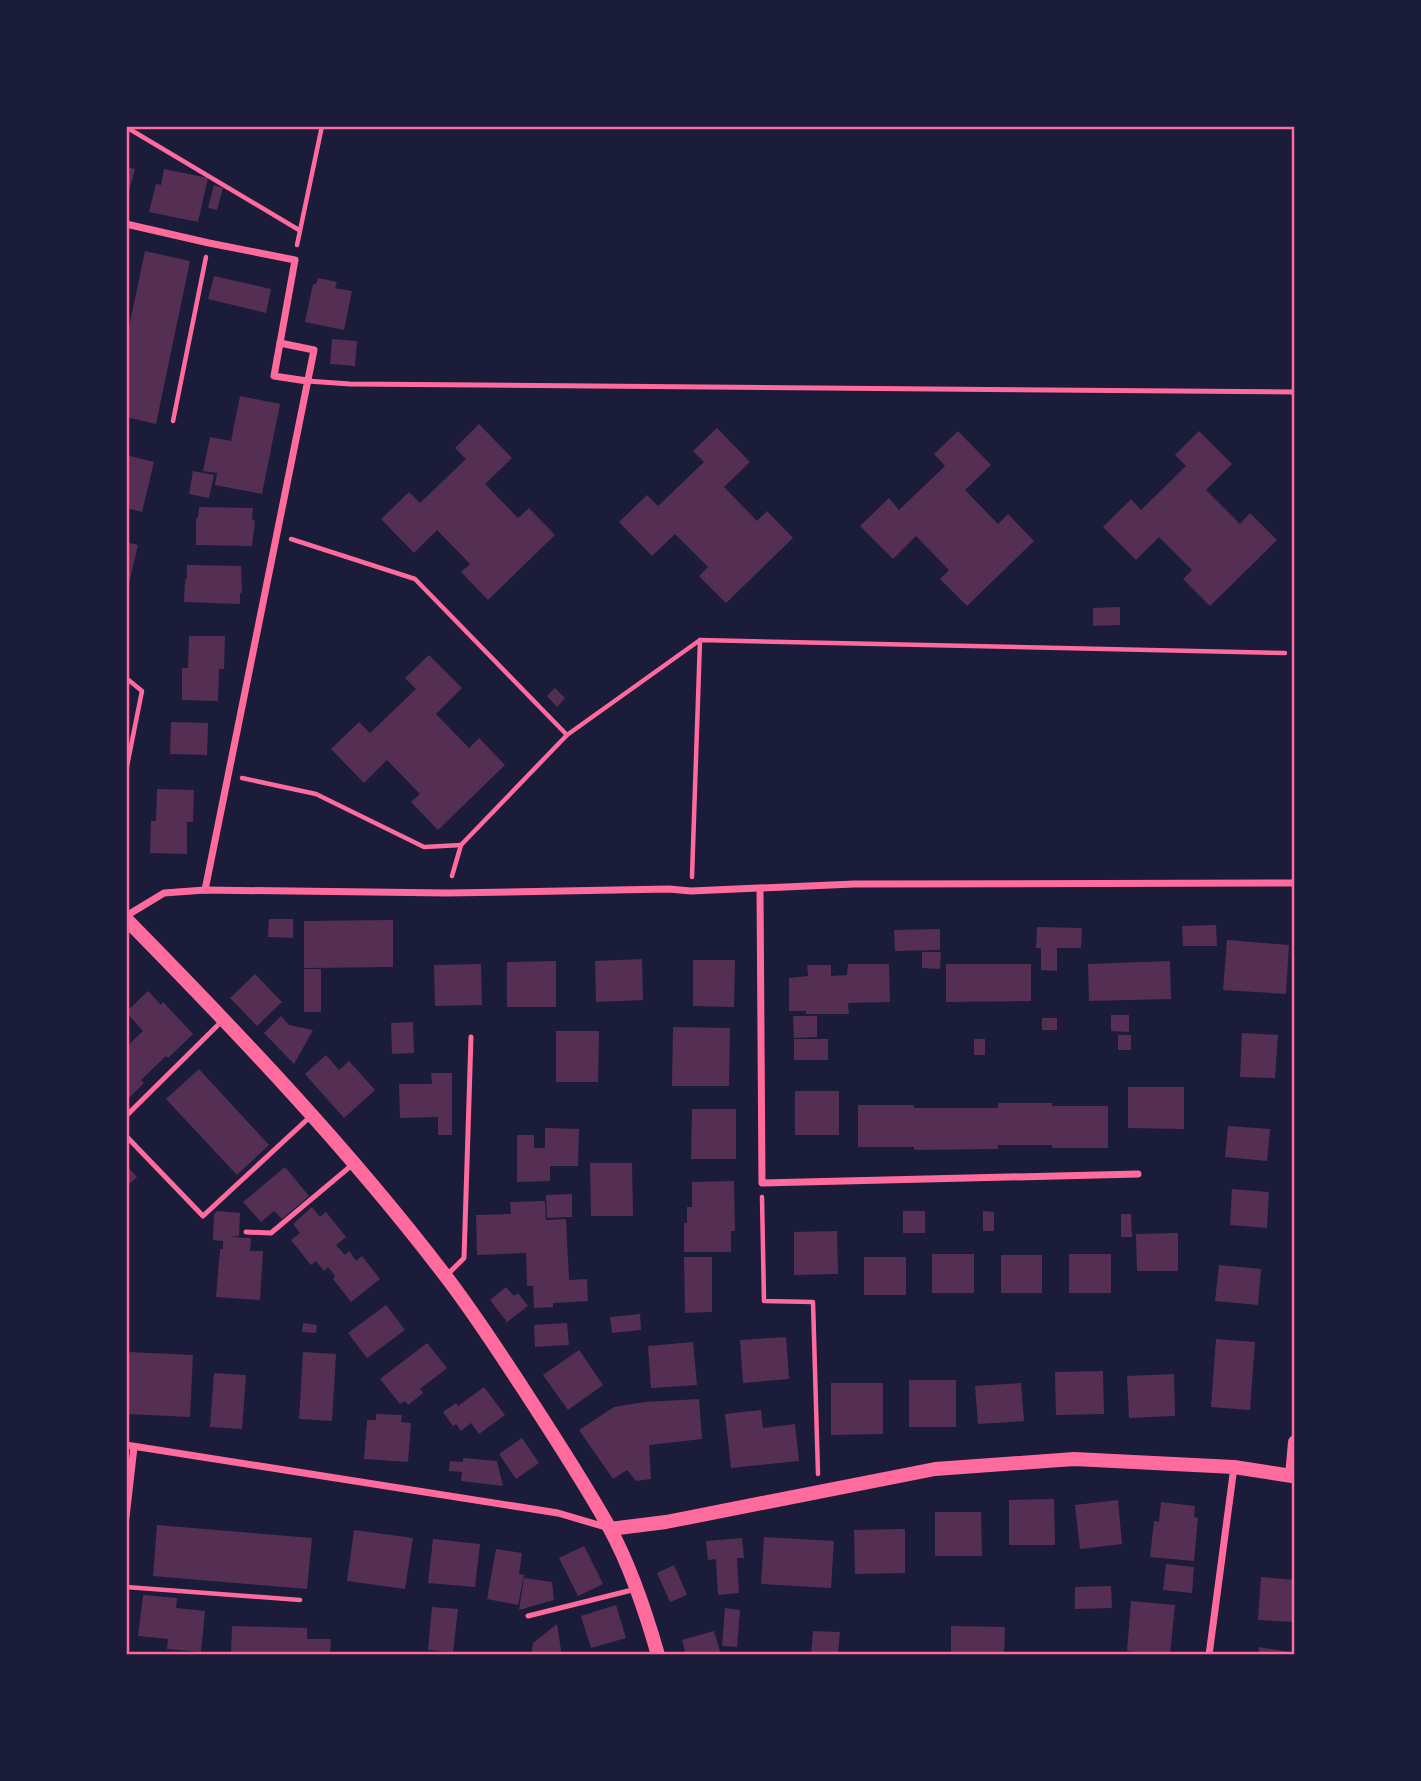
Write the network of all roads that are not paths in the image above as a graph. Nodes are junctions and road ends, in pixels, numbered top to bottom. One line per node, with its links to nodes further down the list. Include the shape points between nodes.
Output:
1 (126, 223): 2 (street, via 295,260)
2 (280, 343): 3 (street, via 314,350); 3 (street, via 274,376)
3 (307, 381): 4 (lane); 7 (street)
4 (1295, 392)
5 (1295, 883): 6 (street, via 868,884)
6 (760, 889): 7 (street); 15 (street, via 762,1183)
7 (205, 890): 8 (street, via 164,893)
8 (126, 918): 9 (main road)
9 (224, 1019): 11 (main road); 12 (lane)
10 (471, 1037): 17 (lane, via 464,1258)
11 (312, 1115): 13 (lane, via 203,1216); 14 (main road)
12 (126, 1116)
13 (126, 1136)
14 (355, 1163): 16 (lane, via 271,1233); 17 (main road)
15 (1138, 1174)
16 (246, 1232)
17 (446, 1276): 23 (main road)
18 (1295, 1442): 21 (main road)
19 (130, 1446): 22 (street); 23 (street, via 558,1513)
20 (1234, 1467): 21 (main road); 23 (main road, via 1074,1459 935,1469); 27 (street)
21 (1294, 1475)
22 (126, 1517)
23 (610, 1529): 24 (main road)
24 (636, 1588): 25 (lane); 26 (main road)
25 (528, 1616)
26 (658, 1655)
27 (1209, 1655)

